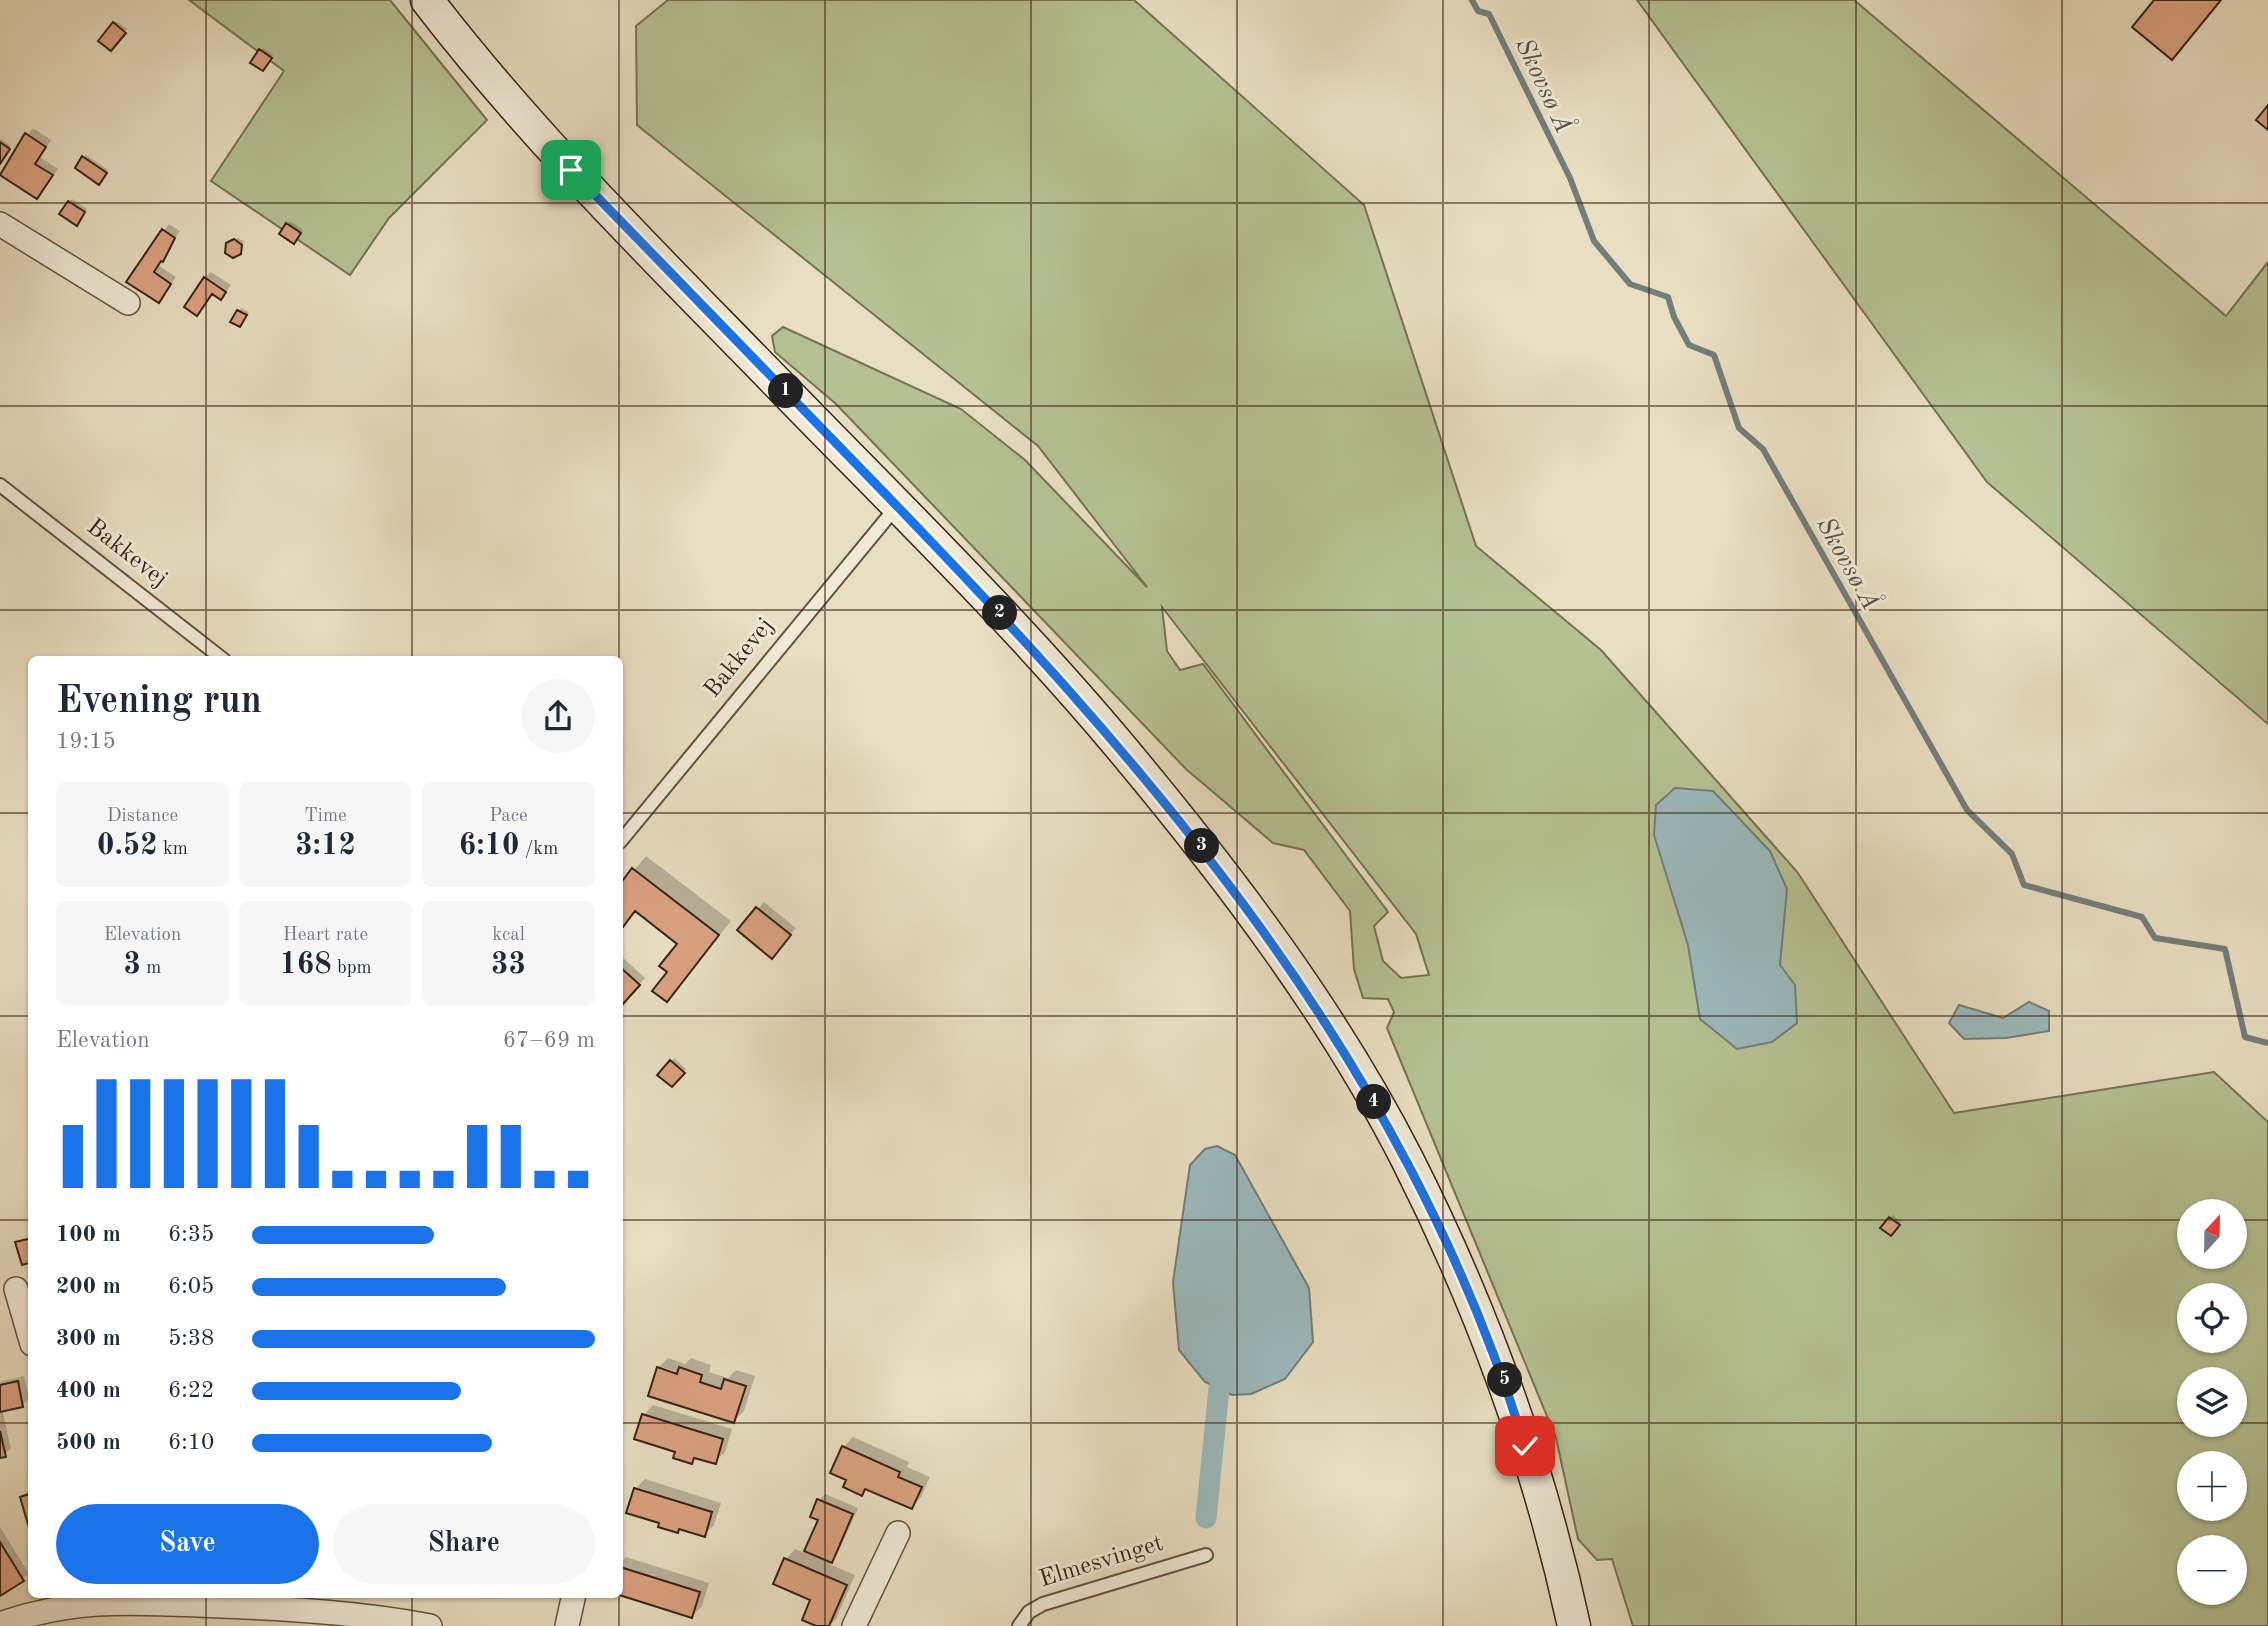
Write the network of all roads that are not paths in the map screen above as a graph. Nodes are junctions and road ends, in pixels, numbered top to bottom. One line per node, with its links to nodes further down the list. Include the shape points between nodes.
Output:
1 (427, 0): 5 (main road, via 571,170)
2 (0, 224): 3 (street)
3 (128, 303)
4 (0, 485): 6 (lane, Bakkevej)
5 (897, 506): 7 (lane, Bakkevej); 20 (main road, via 1121,748 1209,855 1320,1012 1405,1154 1465,1283 1505,1380)
6 (219, 656)
7 (623, 838)
8 (16, 1289): 9 (street)
9 (28, 1330)
10 (898, 1533): 18 (street)
11 (1206, 1555): 19 (lane, Elmesvinget, via 1043,1604 1029,1612)
12 (103, 1598): 14 (street); 15 (street)
13 (573, 1598): 17 (street)
14 (303, 1602): 16 (street)
15 (0, 1624)
16 (430, 1626)
17 (567, 1626)
18 (854, 1626)
19 (1019, 1626)
20 (1574, 1626)

